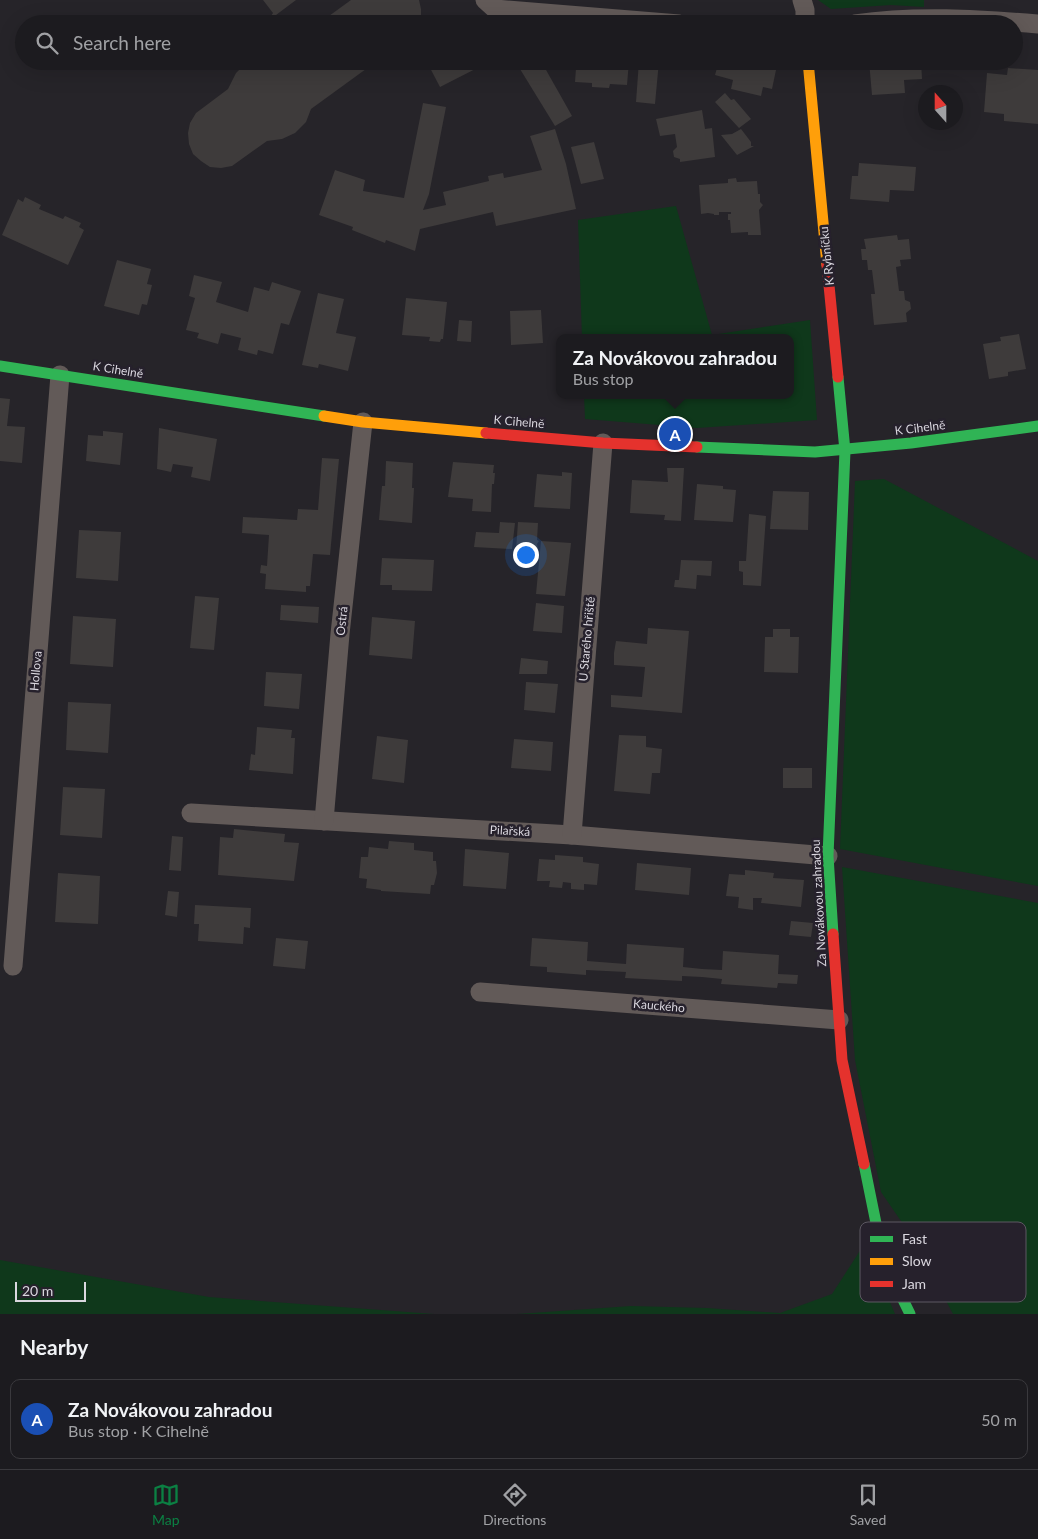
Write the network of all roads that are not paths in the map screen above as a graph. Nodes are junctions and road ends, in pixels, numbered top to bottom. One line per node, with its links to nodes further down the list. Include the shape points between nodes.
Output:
1 (485, 0): 4 (street, via 495,9)
2 (802, 0): 5 (street)
3 (955, 9): 6 (street); 7 (street)
4 (569, 15)
5 (805, 15)
6 (916, 15)
7 (988, 15)
8 (1023, 21): 9 (street)
9 (1038, 24)
10 (809, 70): 16 (street, K Rybníčku)
11 (0, 366): 12 (street, K Cihelně)
12 (60, 375): 13 (street, K Cihelně); 21 (street, Hollova)
13 (363, 422): 15 (street, K Cihelně); 18 (street, Ostrá)
14 (1038, 426): 16 (street, K Cihelně)
15 (603, 442): 16 (street, K Cihelně); 19 (street, U Starého hřiště)
16 (845, 451): 20 (street, Za Novákovou zahradou)
17 (191, 813): 18 (street, Pilařská)
18 (324, 821): 19 (street, Pilařská)
19 (572, 835): 20 (street, Pilařská)
20 (828, 856): 23 (street, Za Novákovou zahradou)
21 (13, 966)
22 (480, 992): 23 (street, Kauckého)
23 (839, 1020): 24 (street, Za Novákovou zahradou, via 845,1077)
24 (876, 1222)
25 (904, 1302): 26 (street, Za Novákovou zahradou)
26 (910, 1314)

